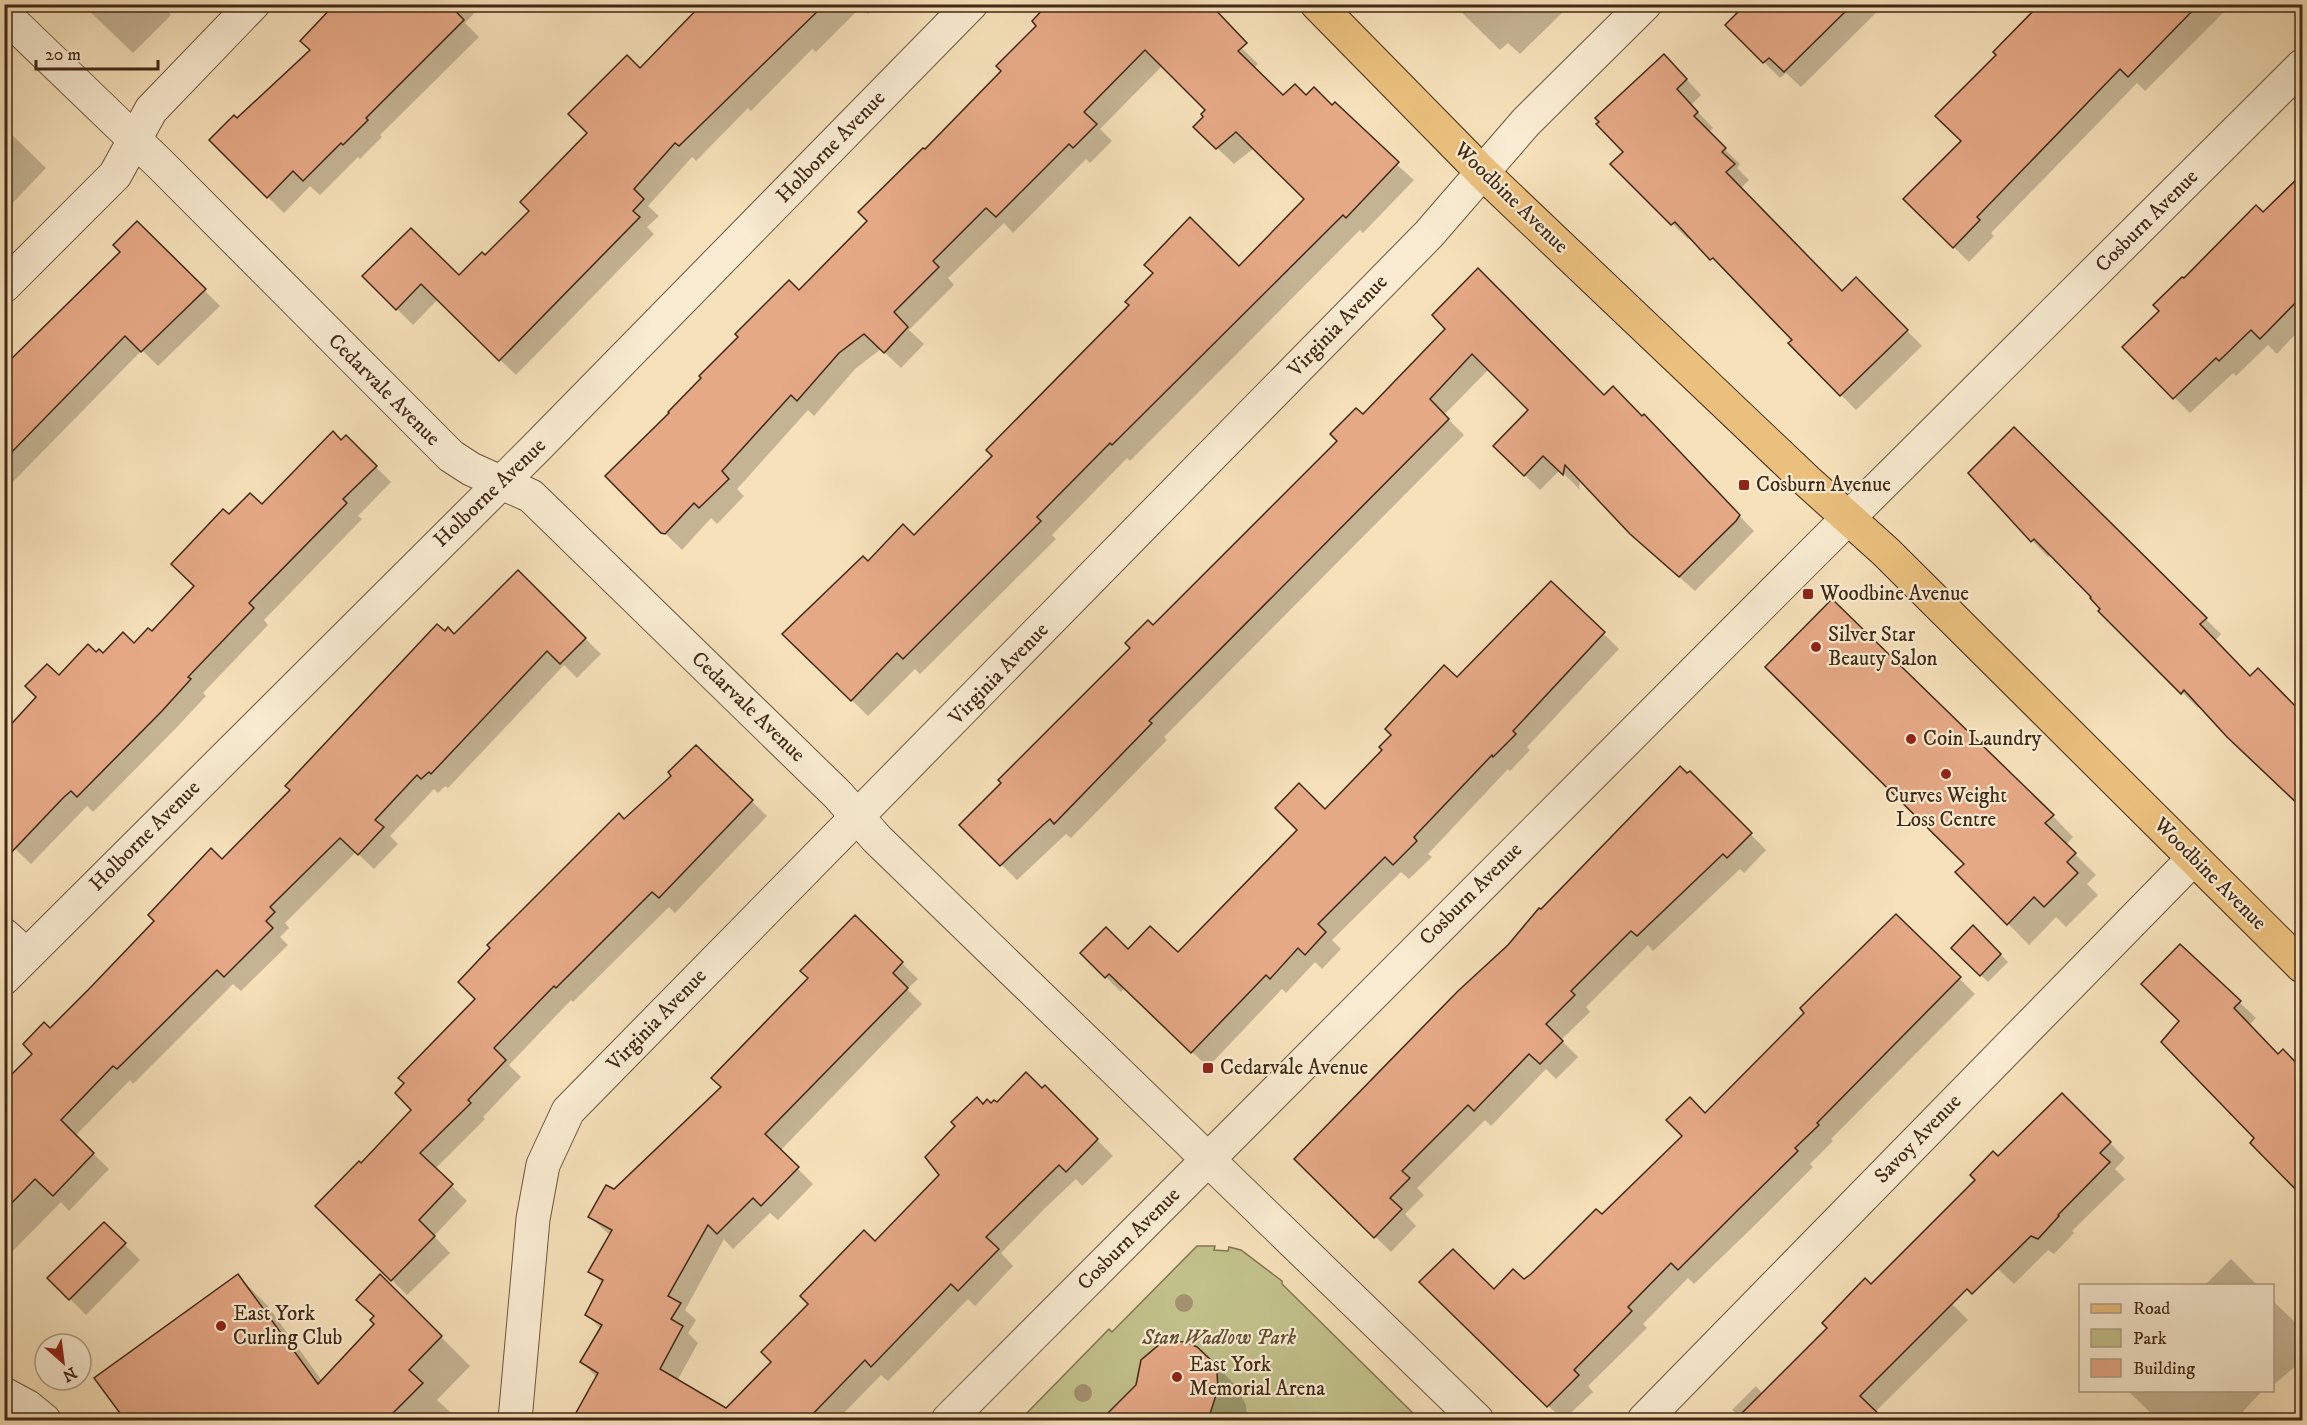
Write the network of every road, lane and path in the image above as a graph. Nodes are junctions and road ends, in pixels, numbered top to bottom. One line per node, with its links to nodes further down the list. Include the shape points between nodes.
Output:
1 (253, 4): 7 (street, via 151,110)
2 (971, 4): 10 (street, Holborne Avenue)
3 (1317, 4): 8 (main road, Woodbine Avenue)
4 (1645, 4): 8 (street, Virginia Avenue, via 1526,122)
5 (4, 14): 7 (street, Cedarvale Avenue)
6 (2300, 73): 11 (street, Cosburn Avenue)
7 (134, 140): 9 (street, via 115,175); 10 (street, Cedarvale Avenue, via 450,456)
8 (1483, 173): 11 (main road, Woodbine Avenue); 12 (street, Virginia Avenue, via 1453,209 886,789)
9 (4, 286)
10 (500, 482): 12 (street, Cedarvale Avenue, via 531,496); 14 (street, Holborne Avenue)
11 (1848, 520): 13 (main road, Woodbine Avenue, via 1886,552); 16 (street, Cosburn Avenue)
12 (856, 814): 16 (street, Cedarvale Avenue, via 877,839); 19 (street, Virginia Avenue, via 568,1111 543,1165 533,1219)
13 (2193, 859): 15 (main road, Woodbine Avenue); 22 (street, Savoy Avenue)
14 (12, 956)
15 (2302, 966)
16 (1207, 1160): 20 (street, Cosburn Avenue); 21 (street, Cedarvale Avenue)
17 (4, 1394): 18 (street)
18 (44, 1420)
19 (515, 1420)
20 (948, 1420)
21 (1477, 1420)
22 (1644, 1420)

